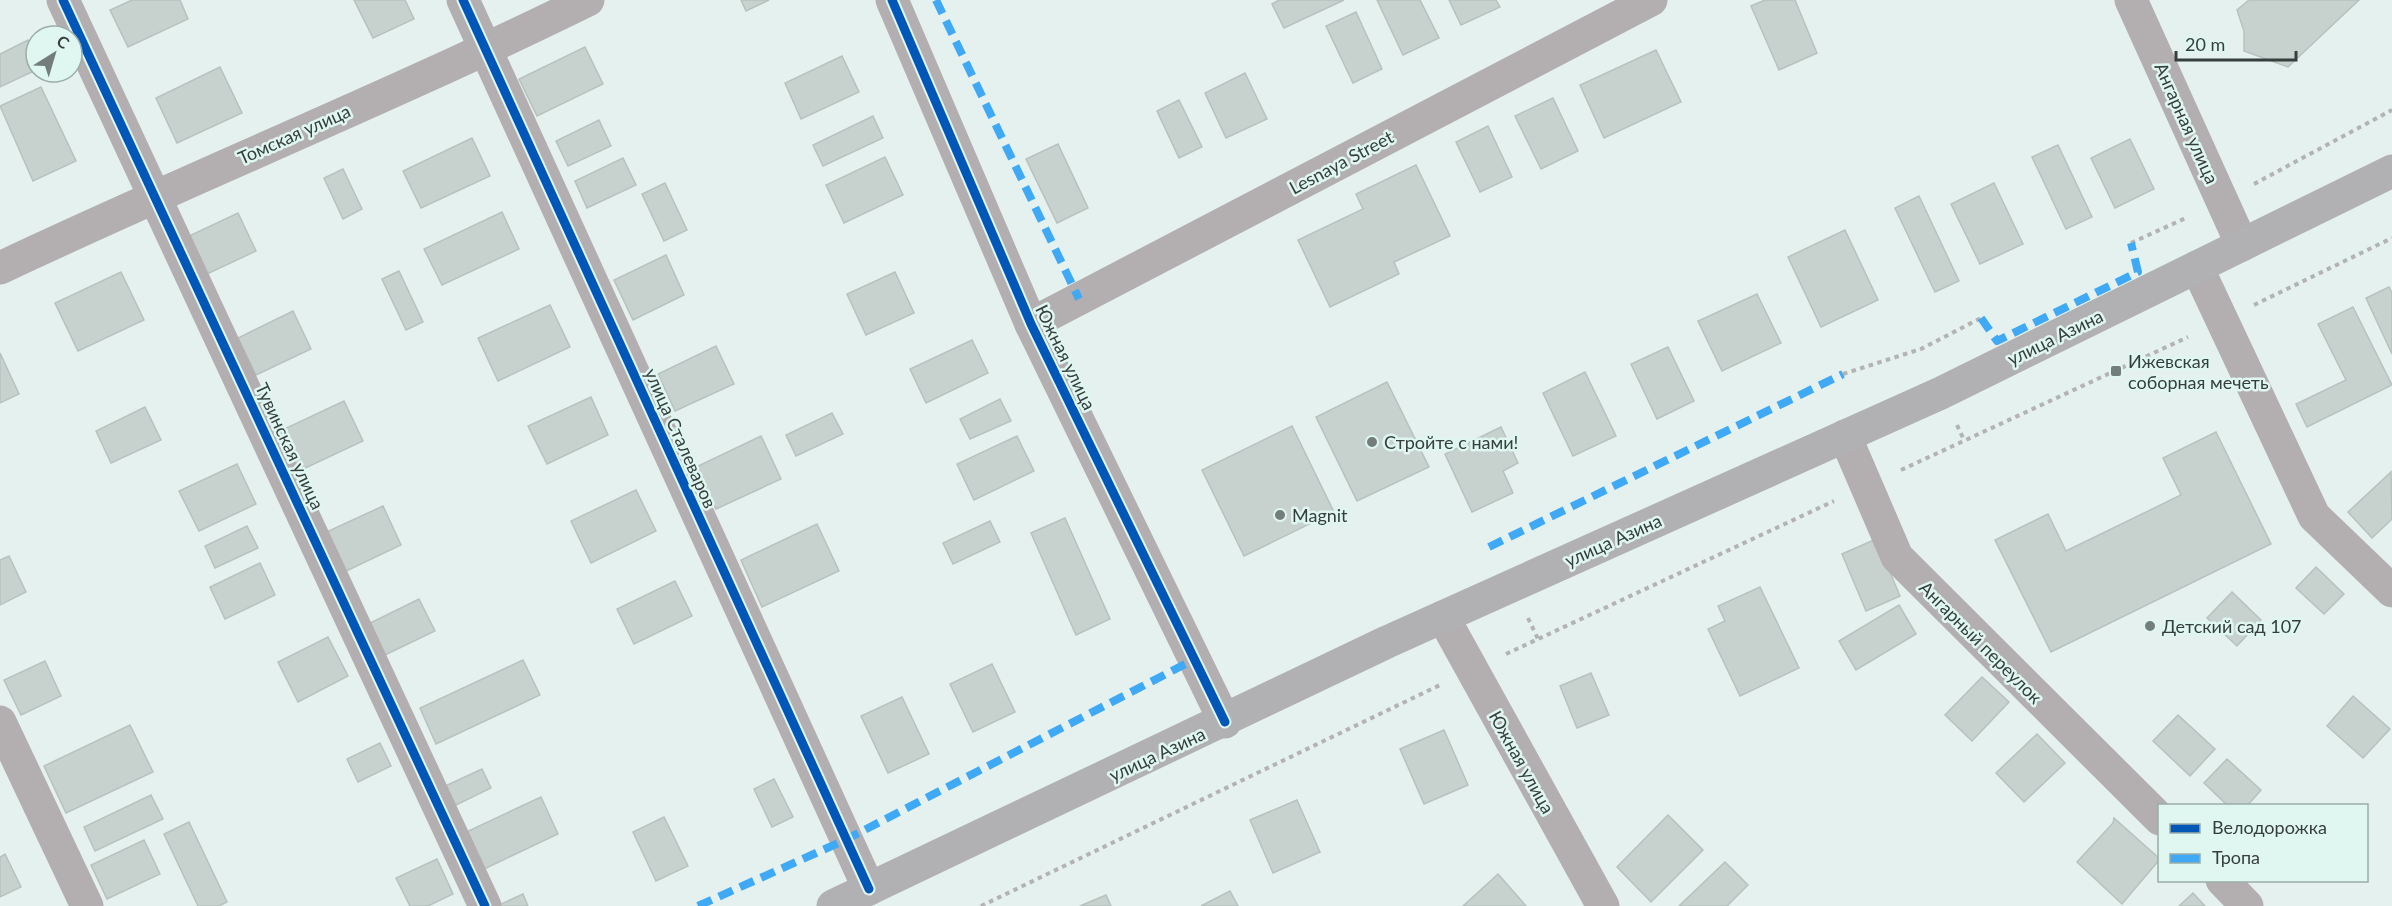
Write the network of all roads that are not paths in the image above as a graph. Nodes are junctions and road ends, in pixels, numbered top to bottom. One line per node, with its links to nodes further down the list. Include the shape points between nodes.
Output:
1 (63, 0): 9 (street, Тувинская улица)
2 (463, 0): 7 (street, улица Сталеваров)
3 (588, 0): 7 (street, Томская улица)
4 (892, 0): 13 (street, Южная улица)
5 (1652, 0): 13 (street, Lesnaya Street)
6 (2132, 0): 10 (street, Ангарная улица)
7 (487, 50): 9 (street, Томская улица); 21 (street, улица Сталеваров)
8 (2392, 171): 10 (main road, улица Азина)
9 (156, 194): 12 (street, Томская улица); 23 (street, Тувинская улица)
10 (2242, 245): 11 (main road, улица Азина)
11 (2197, 267): 14 (main road, улица Азина); 15 (street, via 2314,516)
12 (0, 268)
13 (1031, 324): 18 (street, Южная улица)
14 (1845, 436): 16 (main road, улица Азина); 19 (street, Ангарный переулок, via 1897,557)
15 (2392, 591)
16 (1443, 617): 18 (main road, улица Азина); 25 (street, Южная улица)
17 (0, 722): 22 (street)
18 (1225, 722): 21 (main road, улица Азина)
19 (2158, 817)
20 (2224, 882): 26 (street)
21 (869, 889): 24 (main road, улица Азина)
22 (87, 906)
23 (485, 906)
24 (833, 906)
25 (1603, 906)
26 (2247, 906)

